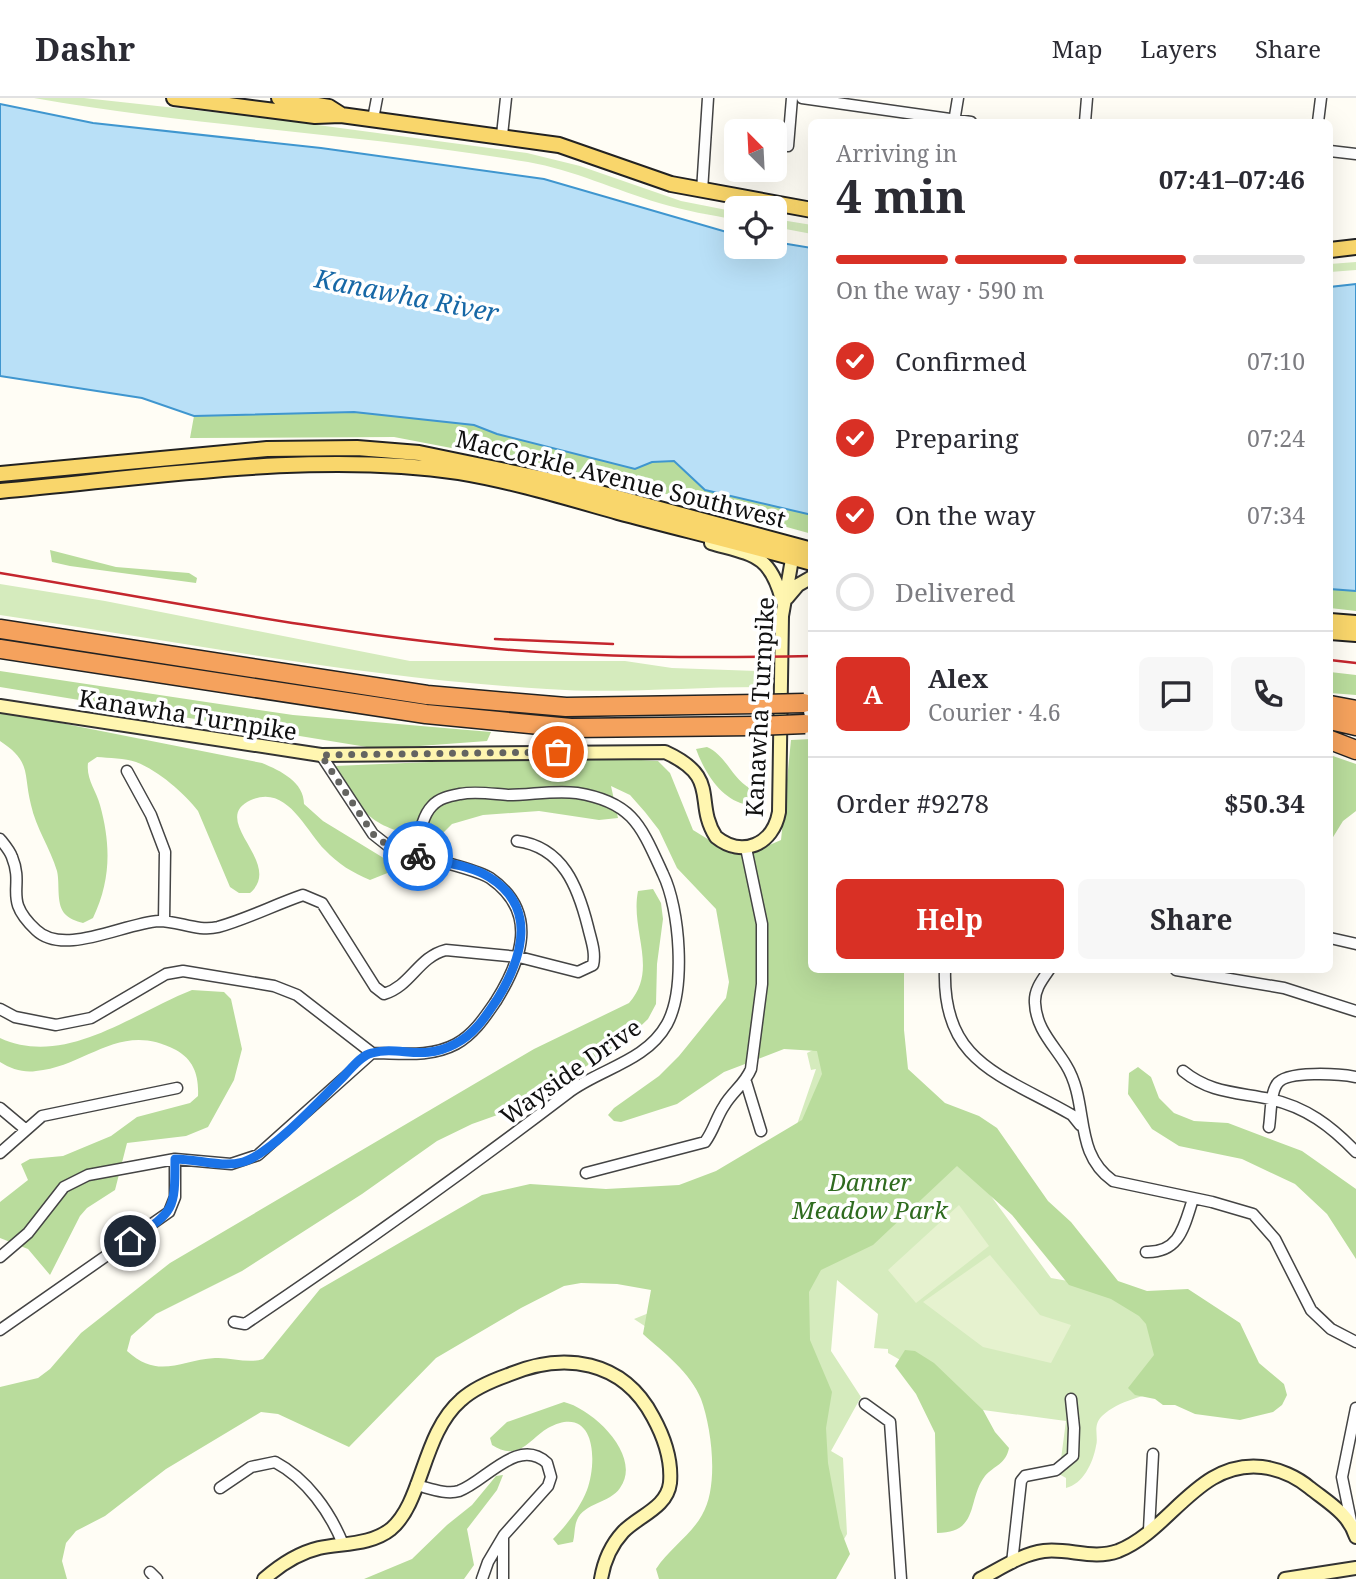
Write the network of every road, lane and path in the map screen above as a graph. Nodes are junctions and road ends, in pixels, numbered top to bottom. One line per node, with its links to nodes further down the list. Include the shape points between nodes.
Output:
1 (174, 98): 11 (main road, via 315,116)
2 (279, 98): 11 (main road, via 329,107)
3 (377, 98): 12 (street)
4 (506, 98): 17 (street)
5 (708, 98): 21 (street)
6 (792, 98): 18 (street)
7 (802, 98): 13 (street)
8 (958, 98): 14 (street)
9 (1087, 98): 15 (street)
10 (1321, 98): 16 (street)
11 (341, 115): 12 (main road)
12 (373, 119): 17 (main road)
13 (942, 119)
14 (955, 119)
15 (1084, 119)
16 (1318, 119)
17 (502, 135): 21 (main road, via 559,145)
18 (788, 146)
19 (1333, 150): 20 (street)
20 (1356, 154)
21 (702, 191): 22 (main road)
22 (808, 210)
23 (1356, 247): 24 (main road)
24 (1333, 250)
25 (0, 474): 29 (main road, MacCorkle Avenue Southwest, via 267,449 419,453 540,477)
26 (0, 491): 27 (main road, MacCorkle Avenue Southwest, via 259,468 420,468 521,485)
27 (670, 526): 29 (main road, MacCorkle Avenue Southwest); 32 (main road, via 760,558 772,570)
28 (808, 550): 29 (main road, MacCorkle Avenue Southwest)
29 (793, 551): 30 (main road, MacCorkle Avenue Southwest); 32 (main road, Kanawha Turnpike)
30 (808, 560)
31 (808, 580): 32 (main road)
32 (783, 604): 52 (main road, Kanawha Turnpike, via 779,812 764,842)
33 (1333, 621): 34 (main road)
34 (1356, 623)
35 (0, 629): 39 (highway, bridge, via 427,695 566,707)
36 (1333, 632): 37 (main road)
37 (1356, 634)
38 (0, 649): 44 (highway, bridge, via 426,714 570,728)
39 (808, 703)
40 (0, 706): 48 (main road, Kanawha Turnpike)
41 (1333, 706): 42 (highway)
42 (1356, 710)
43 (1333, 721): 45 (highway)
44 (808, 724)
45 (1356, 726)
46 (1333, 740): 47 (highway)
47 (1356, 747)
48 (321, 755): 52 (main road, Kanawha Turnpike, via 665,752 687,764 699,779 716,837); 53 (street, via 373,834 392,849)
49 (127, 771): 54 (street, via 165,852)
50 (0, 839): 54 (street, via 12,857 15,901 22,915 38,933 54,941)
51 (517, 841): 57 (street, via 537,844 553,855 572,880 594,952 593,965 578,972)
52 (746, 848): 66 (street, via 762,923 762,984)
53 (415, 855): 57 (street, via 488,876 508,894 523,932); 81 (street, Wayside Drive, via 430,807 442,798 464,793 566,792 620,805 646,835 666,880 678,947 673,1008 657,1037 637,1054 567,1094 245,1324)
54 (164, 921): 57 (street, via 214,928 303,895 313,897 322,903 384,994 397,990 434,953 466,950)
55 (1333, 939): 56 (street)
56 (1356, 944)
57 (519, 957): 63 (street, via 487,1015 456,1044 427,1054)
58 (945, 973): 70 (street, via 951,1023 962,1044 983,1065 1072,1115)
59 (1047, 973): 70 (street, via 1034,1000 1037,1017 1078,1089)
60 (1231, 974): 62 (street)
61 (0, 1009): 63 (street, via 15,1017 56,1025 91,1018 166,974 183,971 274,986 297,995)
62 (1356, 1011)
63 (372, 1053): 76 (street, via 258,1155 231,1164)
64 (1183, 1071): 68 (street, via 1200,1085)
65 (1356, 1077): 68 (street, via 1307,1074 1282,1079 1275,1086)
66 (746, 1082): 73 (street); 77 (street, via 722,1108 705,1142)
67 (177, 1088): 72 (street, via 43,1116)
68 (1273, 1100): 71 (street); 74 (street, via 1326,1122)
69 (0, 1108): 72 (street)
70 (1080, 1125): 78 (street, via 1099,1171 1112,1181)
71 (1269, 1127)
72 (25, 1129): 75 (street)
73 (761, 1131)
74 (1356, 1152)
75 (0, 1153)
76 (175, 1159): 80 (street, via 89,1175 64,1187 28,1233); 82 (street, via 175,1197 169,1212)
77 (586, 1173)
78 (1193, 1199): 79 (street, via 1176,1242 1167,1249); 83 (street, via 1244,1211 1265,1224 1311,1310 1331,1329)
79 (1146, 1252)
80 (0, 1257)
81 (234, 1322)
82 (0, 1330)
83 (1356, 1342)
84 (1071, 1399): 95 (street, via 1073,1456 1056,1471 1025,1476 1021,1481)
85 (865, 1404): 101 (street, via 890,1422)
86 (1356, 1408): 90 (street, via 1342,1477)
87 (1153, 1454): 91 (street)
88 (416, 1485): 92 (street, via 457,1492 517,1457 534,1454 542,1458 550,1470 548,1486); 94 (main road, via 389,1531); 100 (main road, via 440,1425 454,1406 474,1391 516,1371 549,1362 574,1361 604,1368 628,1383 649,1408 666,1446 670,1481 659,1503 624,1530 612,1546)
89 (220, 1488): 94 (street, via 251,1467 275,1462 293,1474 332,1516)
90 (1351, 1521): 91 (main road, via 1305,1483 1274,1468 1250,1465 1227,1470 1201,1484); 93 (main road)
91 (1149, 1530): 95 (main road, via 1119,1550 1096,1555 1042,1551)
92 (503, 1535): 98 (street); 99 (street)
93 (1356, 1537)
94 (343, 1544): 97 (main road, via 302,1555)
95 (1012, 1563): 102 (main road)
96 (1356, 1569): 103 (main road)
97 (264, 1579)
98 (482, 1579)
99 (503, 1579)
100 (601, 1579)
101 (901, 1579)
102 (980, 1579)
103 (1285, 1579)

